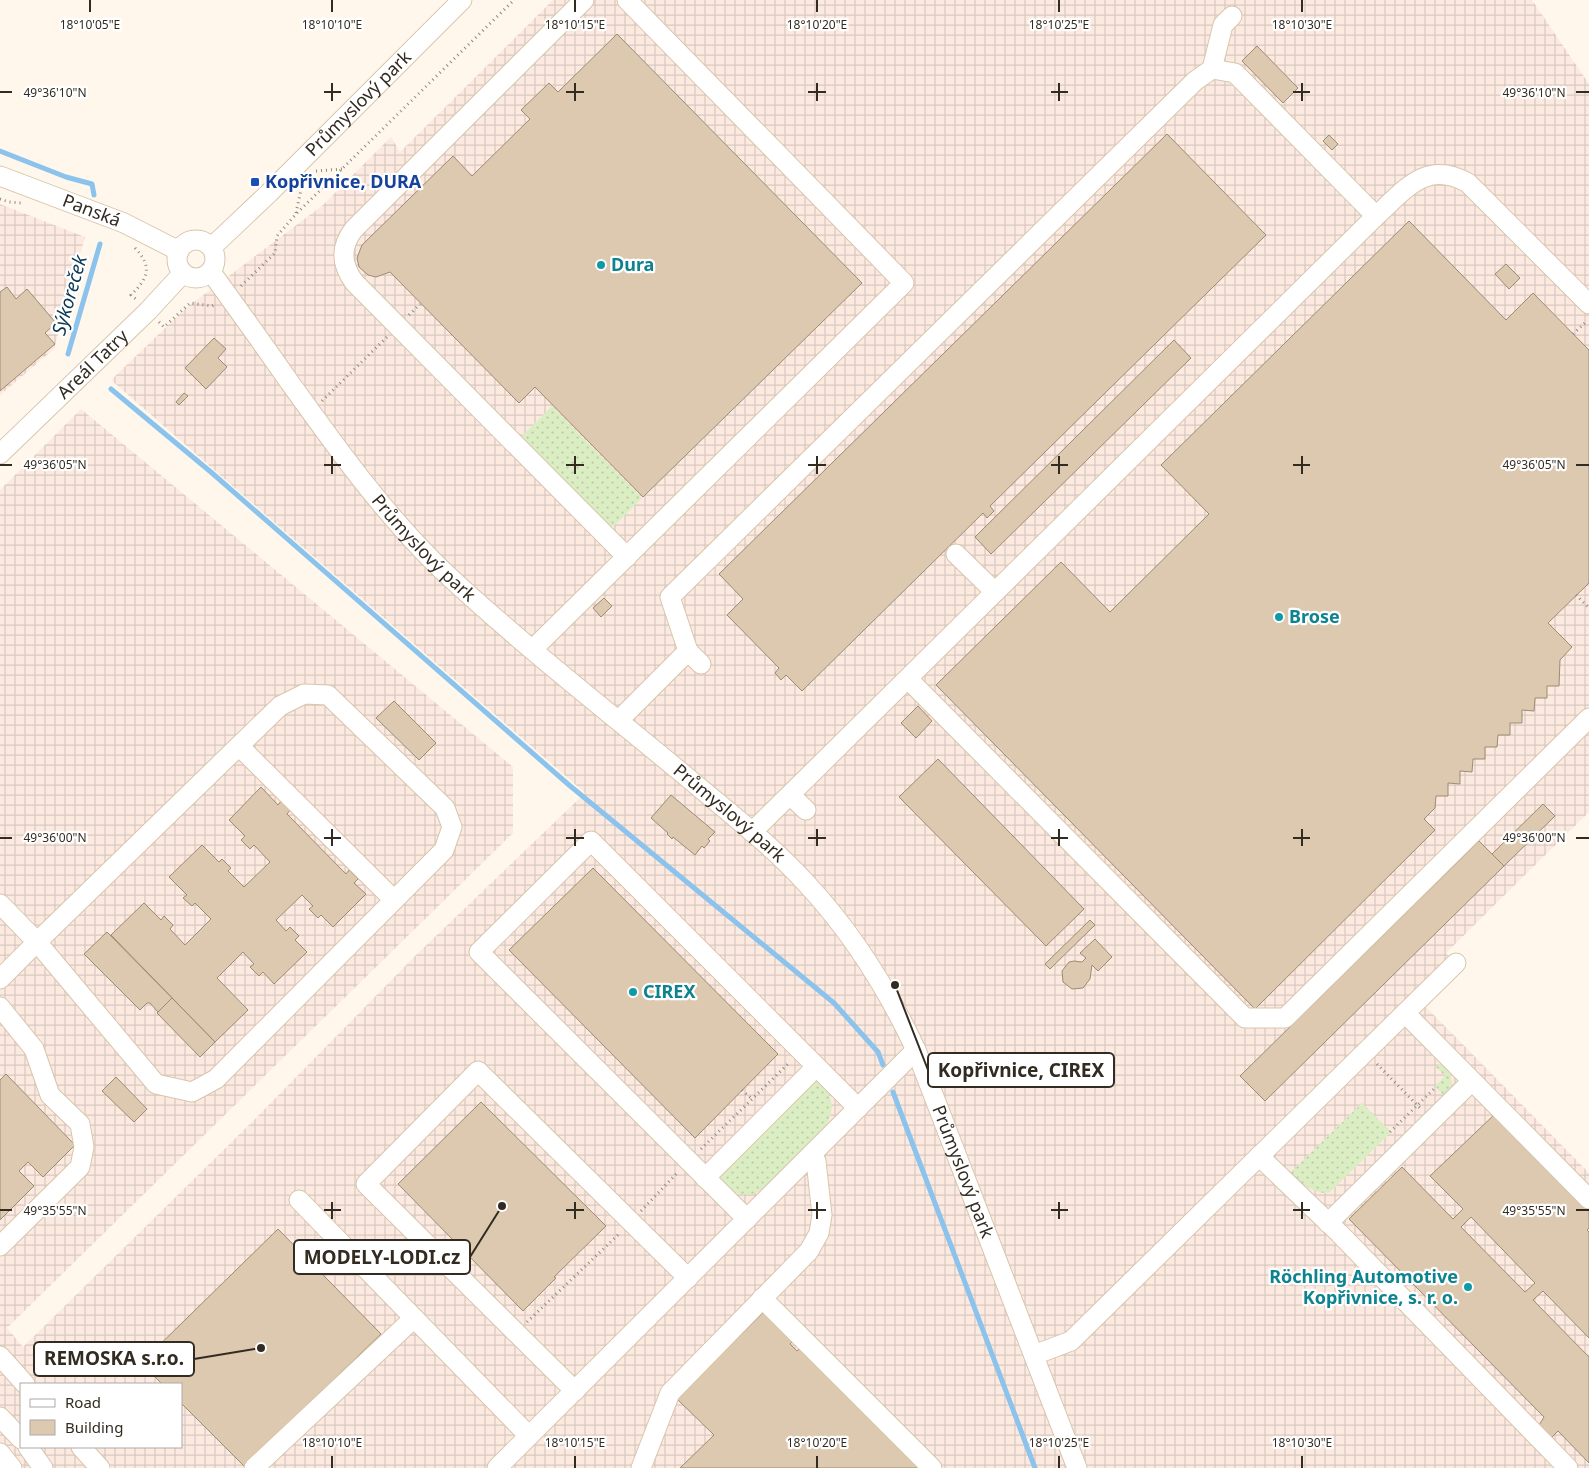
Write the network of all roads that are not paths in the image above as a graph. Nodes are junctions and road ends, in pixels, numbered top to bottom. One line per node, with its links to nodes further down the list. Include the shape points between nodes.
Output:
1 (462, 0): 8 (street, Průmyslový park)
2 (584, 0): 15 (street, via 354,229 343,254 344,265 354,282)
3 (627, 0): 15 (street, via 904,283)
4 (1232, 16): 5 (street, via 1223,25)
5 (1212, 69): 7 (street, via 1235,73); 20 (street, via 1195,80 670,597 695,657)
6 (0, 176): 9 (street, Panská, via 124,223)
7 (1376, 216): 12 (street, via 1425,176 1441,173 1456,176 1468,182); 16 (street)
8 (212, 248): 9 (street, via 207,243 194,240); 10 (street, via 216,260)
9 (179, 251): 11 (street, via 178,262)
10 (211, 272): 11 (street, via 194,278); 17 (street, Průmyslový park, via 234,292 348,464 399,526 441,569)
11 (183, 273): 13 (street, Areál Tatry)
12 (1589, 304)
13 (0, 454)
14 (956, 554): 16 (street)
15 (626, 557): 17 (street)
16 (996, 592): 18 (street)
17 (533, 649): 20 (street, Průmyslový park)
18 (908, 678): 19 (street, via 1245,1018 1285,1018); 22 (street)
19 (1589, 718)
20 (619, 720): 24 (street, Průmyslový park)
21 (239, 746): 25 (street); 25 (street, via 280,706 304,694 328,695 445,808 452,827 444,850); 27 (street)
22 (790, 795): 23 (street); 24 (street)
23 (806, 810)
24 (752, 832): 32 (street, Průmyslový park, via 804,880 826,906 884,989)
25 (394, 900): 27 (street, via 216,1079 192,1092 156,1084)
26 (0, 904): 27 (street)
27 (37, 942): 29 (street)
28 (1456, 963): 31 (street)
29 (0, 979)
30 (0, 1007): 43 (street, via 34,1049 50,1095 80,1124 84,1147 80,1166)
31 (1405, 1013): 34 (street); 37 (street)
32 (916, 1050): 35 (street); 47 (street, Průmyslový park)
33 (816, 1067): 35 (street); 38 (street); 38 (street, via 591,841 479,952)
34 (1472, 1081): 39 (street); 42 (street)
35 (858, 1108): 36 (street)
36 (811, 1155): 41 (street); 45 (street, via 816,1161 821,1196 819,1233 809,1251)
37 (1259, 1156): 42 (street); 47 (street, via 1071,1341)
38 (705, 1178): 41 (street)
39 (1589, 1199)
40 (299, 1200): 46 (street)
41 (746, 1219): 44 (street)
42 (1328, 1223): 63 (street)
43 (0, 1246)
44 (688, 1278): 50 (street); 50 (street, via 478,1071 366,1184)
45 (762, 1298): 60 (street, via 670,1393); 61 (street)
46 (414, 1318): 52 (street); 58 (street)
47 (1034, 1355): 62 (street, Průmyslový park)
48 (0, 1356): 49 (street)
49 (24, 1383)
50 (574, 1391): 52 (street)
51 (0, 1416): 53 (street)
52 (529, 1436): 59 (street)
53 (20, 1438)
54 (29, 1448): 56 (street)
55 (82, 1448): 57 (street)
56 (43, 1468)
57 (100, 1468)
58 (254, 1468)
59 (497, 1468)
60 (641, 1468)
61 (932, 1468)
62 (1077, 1468)
63 (1568, 1468)

